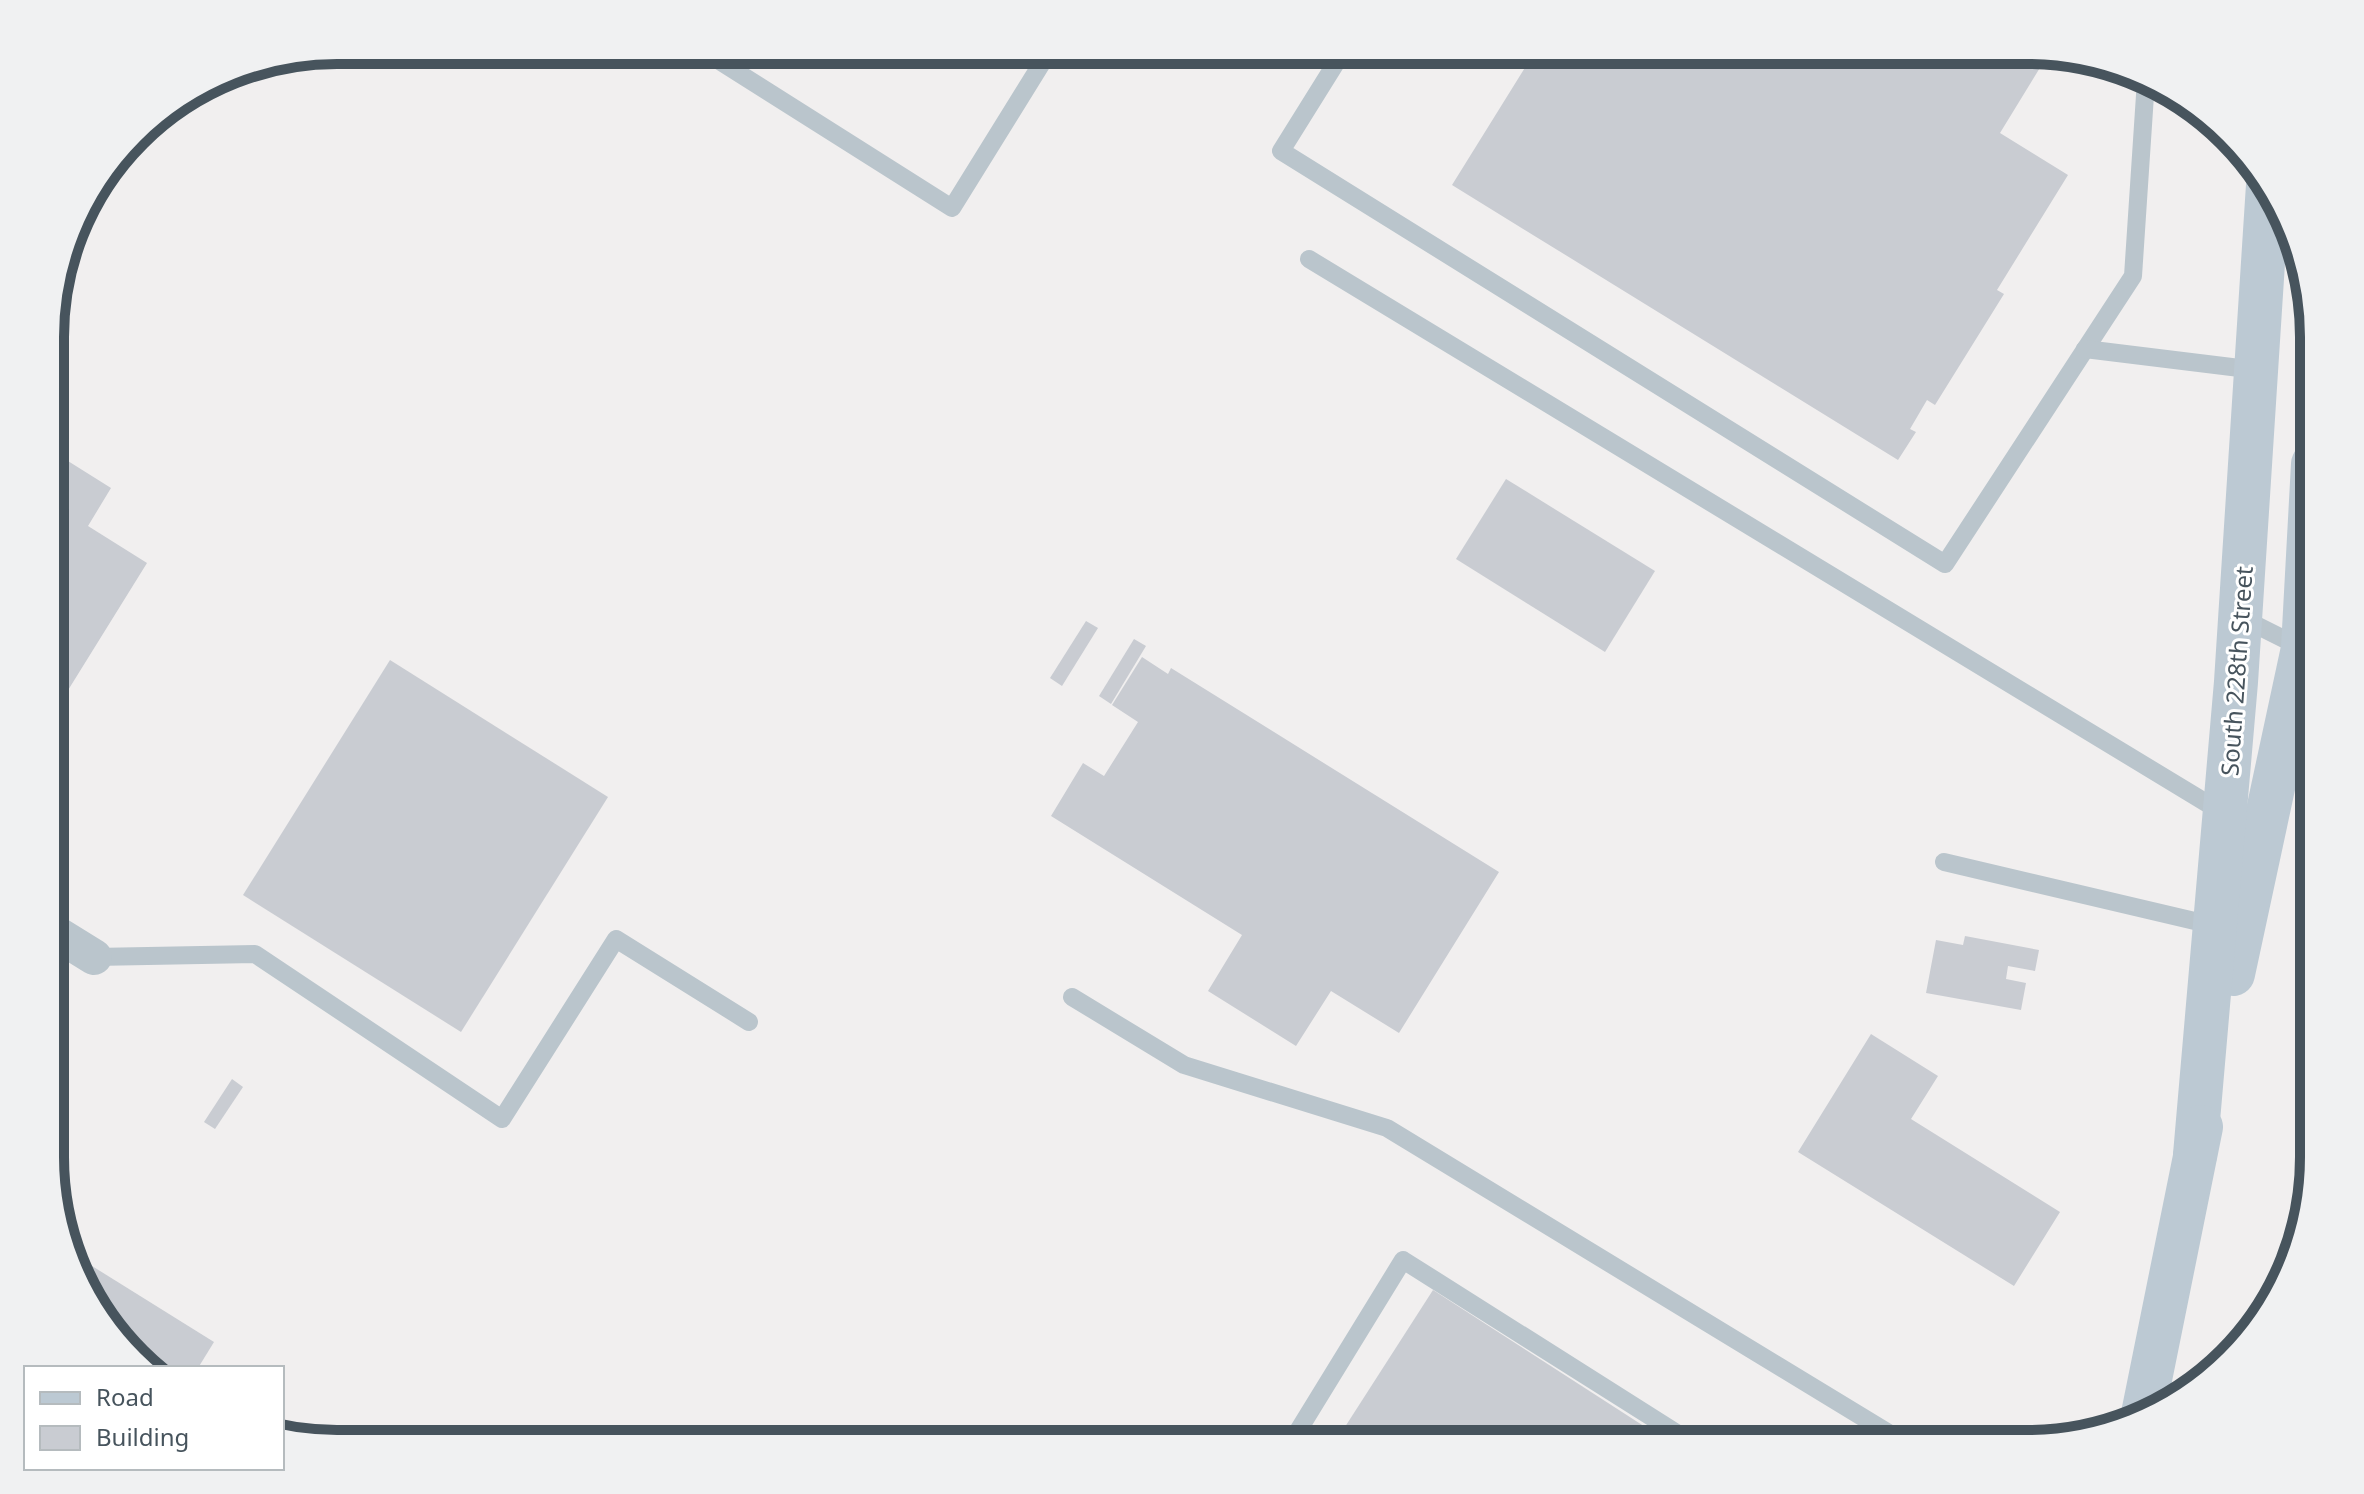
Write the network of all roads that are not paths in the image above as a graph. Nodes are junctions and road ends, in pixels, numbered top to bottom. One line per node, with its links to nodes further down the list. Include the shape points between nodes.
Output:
1 (1335, 64): 7 (lane, via 1281,151 1945,564)
2 (725, 65): 3 (lane, via 952,208)
3 (1041, 65)
4 (2145, 92): 7 (lane, via 2133,276)
5 (2267, 207): 8 (main road, South 228th Street)
6 (1309, 259): 12 (lane)
7 (2085, 349): 8 (lane)
8 (2256, 370): 9 (main road, South 228th Street)
9 (2240, 617): 10 (lane); 12 (main road, South 228th Street)
10 (2299, 647)
11 (2299, 683): 14 (main road, South 228th Street)
12 (2225, 814): 14 (main road, South 228th Street)
13 (1944, 862): 14 (lane)
14 (2228, 928): 19 (main road, South 228th Street, via 2195,1155)
15 (64, 938): 16 (street)
16 (94, 957): 18 (lane, via 255,954 502,1119 616,939)
17 (1072, 997): 22 (lane, via 1184,1065 1387,1128)
18 (749, 1022)
19 (2145, 1402)
20 (1299, 1429): 21 (lane, via 1403,1260)
21 (1671, 1429)
22 (1882, 1429)

